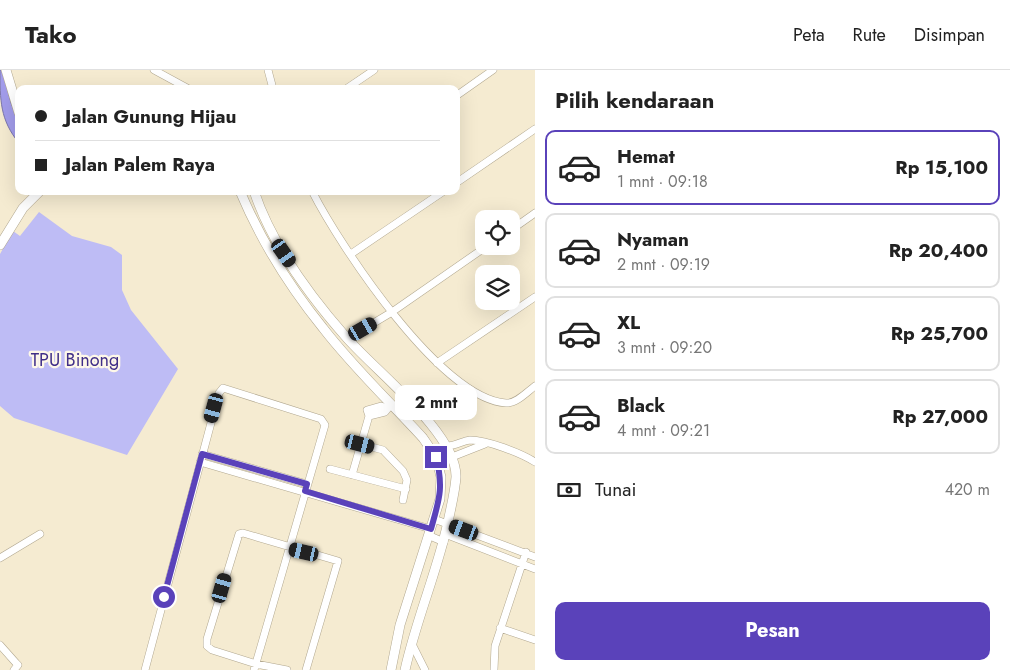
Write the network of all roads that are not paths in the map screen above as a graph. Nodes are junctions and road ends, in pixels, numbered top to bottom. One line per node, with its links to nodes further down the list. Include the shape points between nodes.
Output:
1 (6, 70): 10 (street)
2 (154, 70): 6 (street)
3 (268, 70): 7 (street)
4 (374, 70): 8 (street)
5 (494, 70): 9 (street)
6 (182, 85)
7 (272, 85)
8 (352, 85)
9 (460, 93)
10 (15, 100)
11 (535, 129): 12 (street)
12 (460, 180)
13 (36, 195): 20 (street, via 23,208)
14 (242, 195): 29 (street, via 256,229 284,275 323,330)
15 (256, 195): 25 (street, via 284,253)
16 (317, 195): 21 (street)
17 (438, 195): 21 (street)
18 (535, 213): 19 (street)
19 (520, 224)
20 (0, 244)
21 (352, 254): 24 (street)
22 (475, 254): 24 (street)
23 (535, 297): 26 (street)
24 (392, 312): 25 (street); 26 (street)
25 (347, 339): 28 (street)
26 (437, 363): 27 (street, via 470,390 505,403 516,400)
27 (535, 386)
28 (402, 395): 29 (street); 32 (street)
29 (390, 406): 30 (street, via 385,412 368,413); 42 (street, via 423,438 436,457 441,476 440,499)
30 (360, 444): 38 (street); 40 (street, via 383,450 404,471)
31 (485, 444): 32 (street, via 465,441); 34 (street); 36 (street)
32 (447, 446): 34 (street)
33 (202, 454): 35 (street); 39 (street); 39 (street, via 219,393 224,388 323,421)
34 (452, 457): 43 (street, via 456,477)
35 (200, 462): 39 (street); 59 (street)
36 (535, 462)
37 (330, 469): 38 (street)
38 (352, 475): 40 (street)
39 (306, 488): 44 (street); 47 (street)
40 (406, 489): 41 (street)
41 (403, 500)
42 (434, 520): 43 (street); 44 (street)
43 (448, 524): 46 (street); 48 (street)
44 (431, 532): 46 (street); 62 (street, via 400,625)
45 (40, 534): 50 (street)
46 (445, 538): 51 (street); 55 (street)
47 (288, 548): 57 (street); 57 (street, via 239,534 207,639 207,646 212,650); 61 (street, via 338,561)
48 (526, 552): 49 (street); 51 (street)
49 (535, 557)
50 (0, 558)
51 (522, 563): 52 (street); 53 (street)
52 (535, 569)
53 (500, 628): 54 (street); 65 (street)
54 (535, 640)
55 (412, 644): 63 (street); 64 (street)
56 (0, 645): 58 (street, via 16,663)
57 (255, 667): 60 (street)
58 (14, 670)
59 (144, 670)
60 (287, 670)
61 (306, 670)
62 (391, 670)
63 (404, 670)
64 (425, 670)
65 (494, 670)

